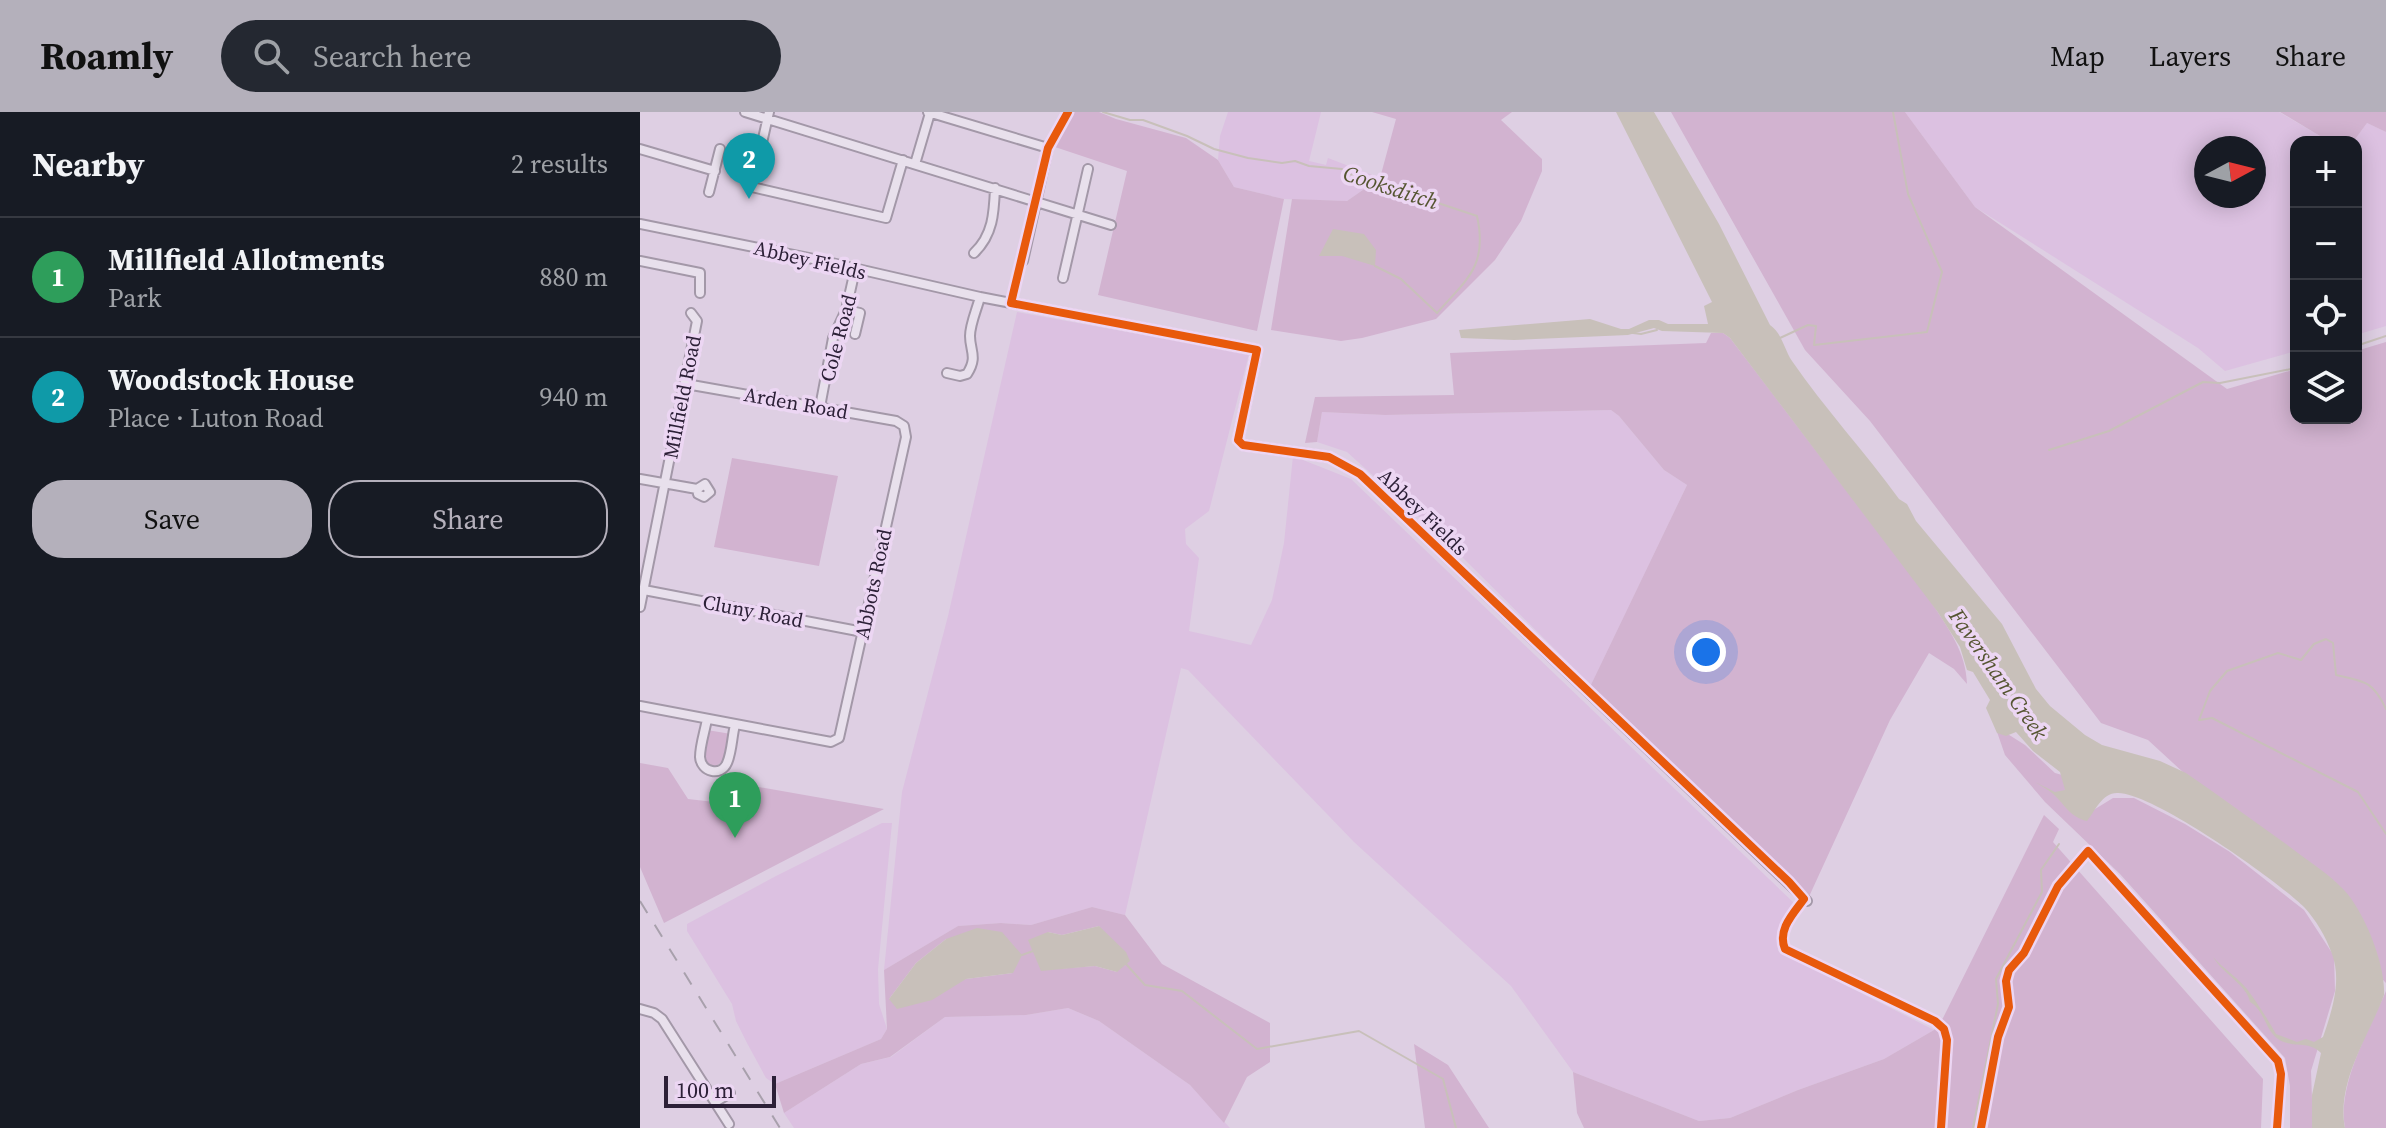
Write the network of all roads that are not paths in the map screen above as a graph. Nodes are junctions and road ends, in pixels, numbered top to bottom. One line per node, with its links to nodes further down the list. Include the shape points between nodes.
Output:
1 (745, 112): 3 (street)
2 (929, 112): 7 (street); 12 (street, via 1048,148)
3 (769, 115): 6 (street); 6 (street, via 752,187 886,218)
4 (640, 149): 9 (street)
5 (720, 149): 9 (street)
6 (903, 160): 7 (street)
7 (915, 164): 10 (street)
8 (1088, 169): 13 (street)
9 (715, 171): 11 (street)
10 (995, 188): 12 (street); 16 (street, via 992,223)
11 (709, 192)
12 (1036, 202): 13 (street); 18 (street)
13 (1078, 215): 15 (street); 20 (street)
14 (640, 224): 19 (street, Abbey Fields)
15 (1111, 225)
16 (981, 250)
17 (640, 261): 21 (street, via 700,273)
18 (1023, 261)
19 (855, 270): 22 (street, Abbey Fields); 23 (street, Cole Road)
20 (1063, 278)
21 (700, 293)
22 (980, 297): 26 (street, via 969,337 974,349 971,368 960,376); 39 (street, Abbey Fields, via 1257,350 1238,440 1329,457 1360,474)
23 (846, 310): 25 (street, via 860,313); 28 (street, Cole Road, via 833,338)
24 (691, 313): 27 (street, Millfield Road, via 697,321)
25 (855, 334)
26 (947, 373)
27 (686, 384): 28 (street, Arden Road); 31 (street, Millfield Road)
28 (820, 407): 29 (street, Arden Road)
29 (904, 426): 35 (street, Abbots Road, via 906,437)
30 (640, 479): 31 (street, Millfield Road)
31 (664, 483): 32 (street); 33 (street, Millfield Road)
32 (697, 489)
33 (644, 590): 34 (street, Millfield Road); 35 (street, Cluny Road)
34 (640, 607)
35 (863, 632): 38 (street, Abbots Road, via 836,741)
36 (640, 706): 37 (street)
37 (707, 719): 38 (street); 38 (street, via 700,758 712,771 727,764)
38 (735, 725)
39 (1807, 901)
40 (640, 1009): 42 (street, via 662,1019)
41 (730, 1093): 42 (street)
42 (715, 1102): 43 (street)
43 (729, 1124)

